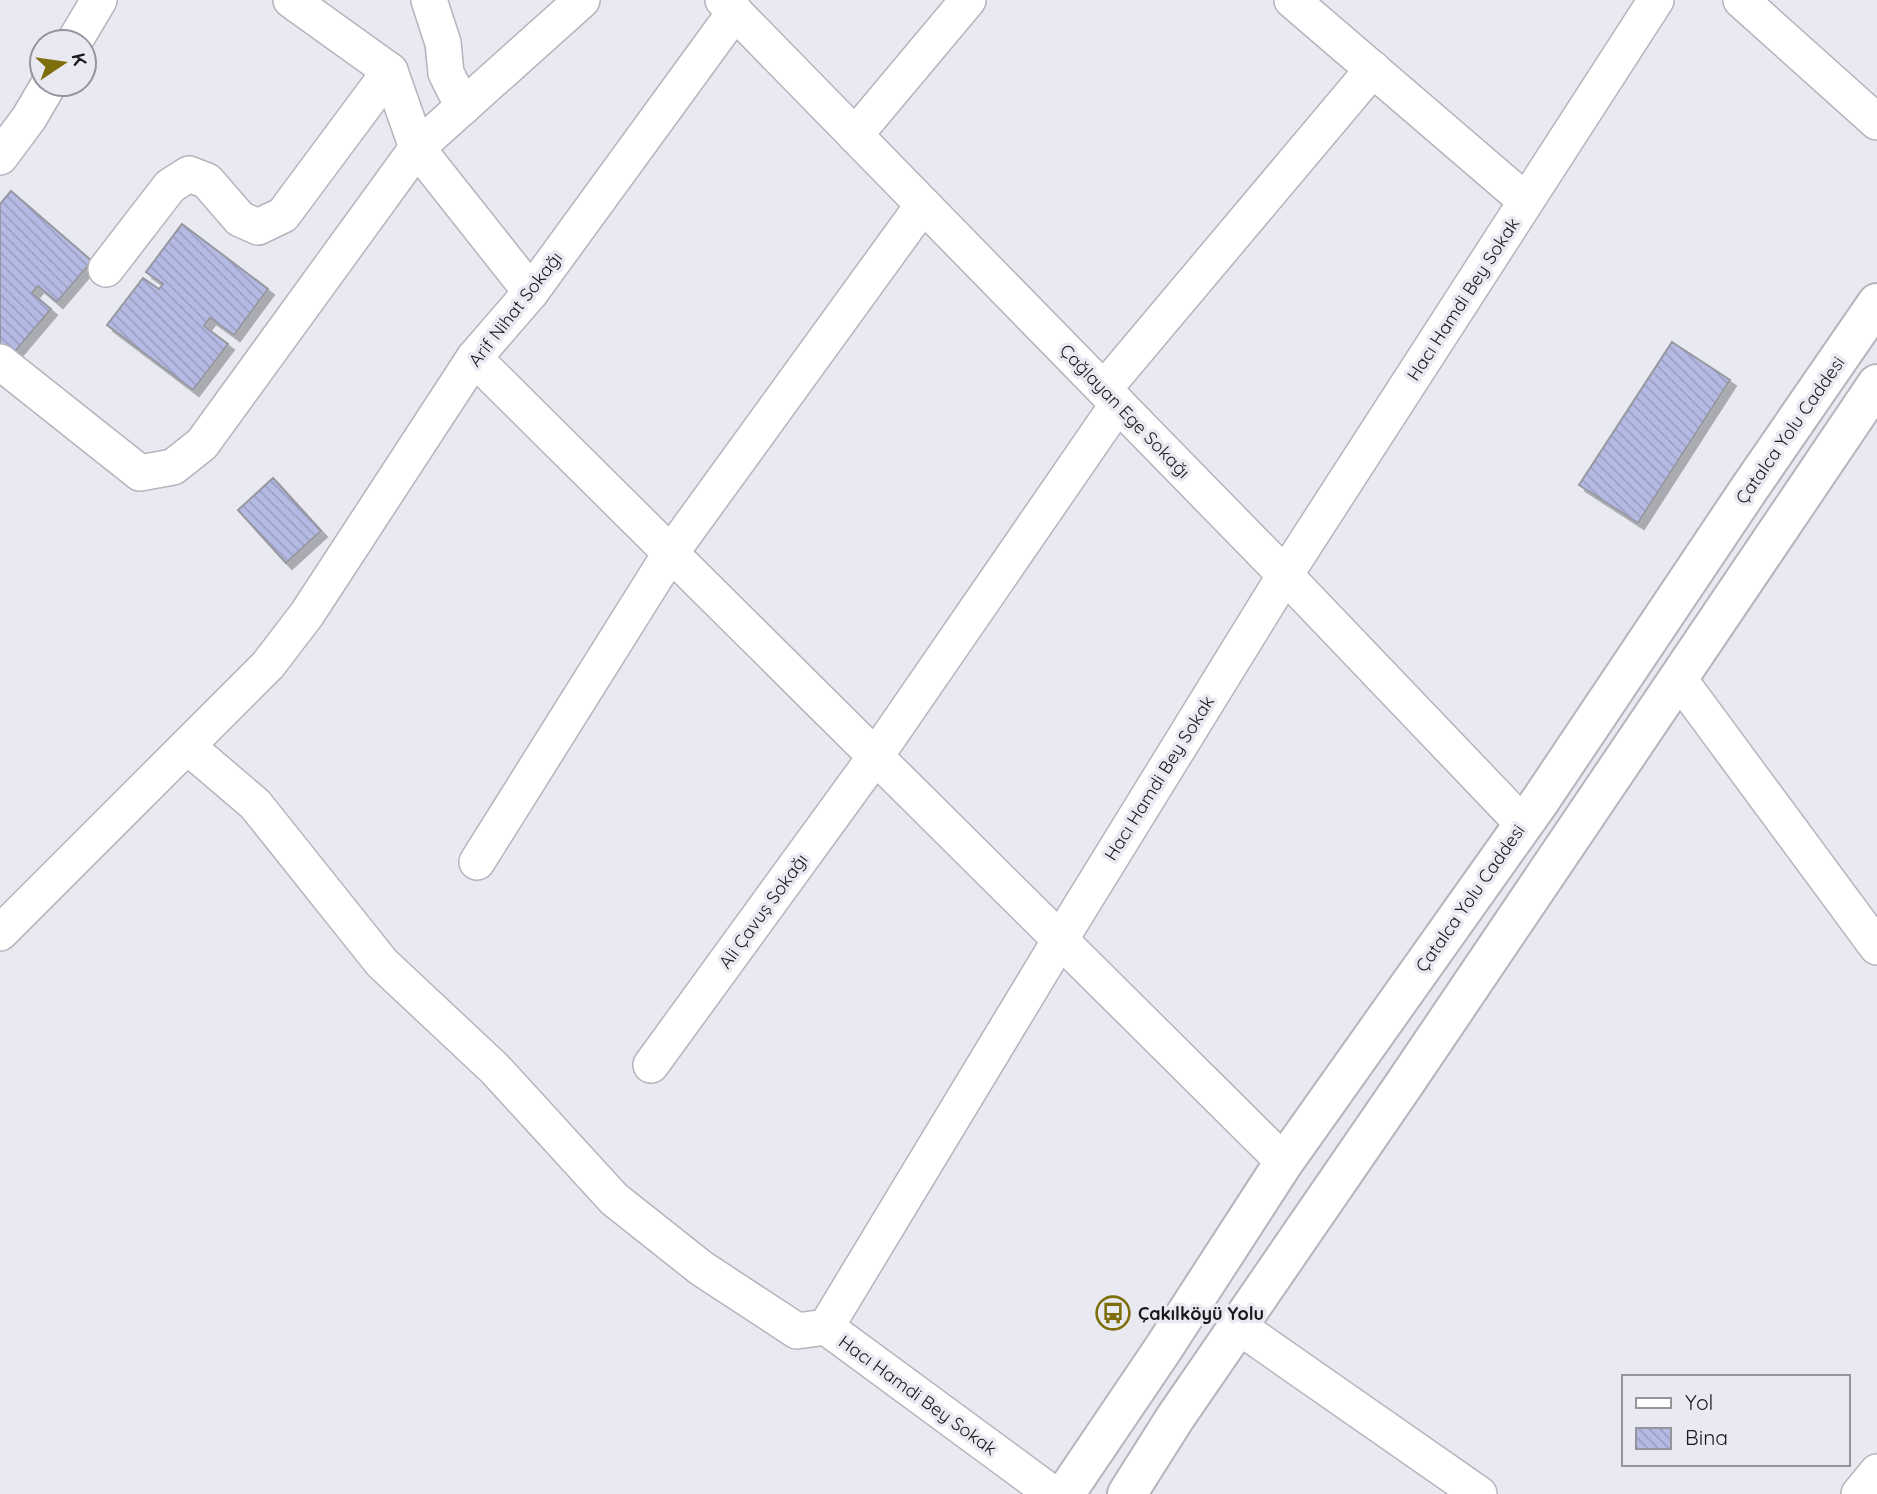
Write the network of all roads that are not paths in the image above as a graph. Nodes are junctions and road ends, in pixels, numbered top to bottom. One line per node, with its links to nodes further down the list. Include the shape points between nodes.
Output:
1 (99, 0): 10 (street)
2 (291, 0): 12 (street)
3 (429, 0): 14 (street, via 443,43 446,73)
4 (582, 0): 14 (street)
5 (968, 0): 16 (street)
6 (1292, 0): 11 (street)
7 (1656, 0): 19 (street, Hacı Hamdi Bey Sokak)
8 (1741, 0): 15 (street)
9 (729, 6): 16 (street, Çağlayan Ege Sokağı); 22 (street, Arif Nihat Sokağı)
10 (82, 28)
11 (1373, 69): 19 (street); 27 (street, Ali Çavuş Sokağı)
12 (390, 71): 17 (street); 21 (street, via 283,215 258,226 240,219 207,181 189,174 170,186)
13 (41, 98): 18 (street)
14 (463, 107): 17 (street)
15 (1877, 122)
16 (855, 135): 20 (street, Çağlayan Ege Sokağı)
17 (417, 148): 22 (street); 25 (street, via 202,444 173,467 140,473)
18 (0, 157)
19 (1526, 201): 29 (street, Hacı Hamdi Bey Sokak)
20 (923, 205): 27 (street, Çağlayan Ege Sokağı); 28 (street)
21 (106, 269)
22 (531, 292): 24 (street, Arif Nihat Sokağı)
23 (1877, 303): 33 (main road, Çatalca Yolu Caddesi)
24 (474, 358): 28 (street); 31 (street, Arif Nihat Sokağı, via 307,614 268,665)
25 (0, 362)
26 (1877, 384): 30 (main road)
27 (1111, 397): 29 (street, Çağlayan Ege Sokağı); 32 (street, Ali Çavuş Sokağı)
28 (670, 554): 32 (street); 34 (street)
29 (1285, 575): 33 (street, Çağlayan Ege Sokağı); 36 (street, Hacı Hamdi Bey Sokak)
30 (1678, 679): 37 (street); 40 (main road)
31 (187, 746): 35 (street, Arif Nihat Sokağı); 41 (street, via 255,804 382,963 495,1069 614,1199 701,1268 797,1331)
32 (875, 757): 36 (street); 38 (street, Ali Çavuş Sokağı)
33 (1523, 824): 39 (main road, Çatalca Yolu Caddesi)
34 (477, 862)
35 (0, 933)
36 (1060, 940): 39 (street); 41 (street, Hacı Hamdi Bey Sokak)
37 (1877, 947)
38 (651, 1065)
39 (1284, 1163): 44 (main road, Çatalca Yolu Caddesi)
40 (1238, 1326): 45 (main road); 46 (street)
41 (826, 1327): 43 (street, Hacı Hamdi Bey Sokak)
42 (1877, 1472): 47 (street)
43 (1053, 1494)
44 (1065, 1494)
45 (1128, 1494)
46 (1479, 1494)
47 (1859, 1494)

